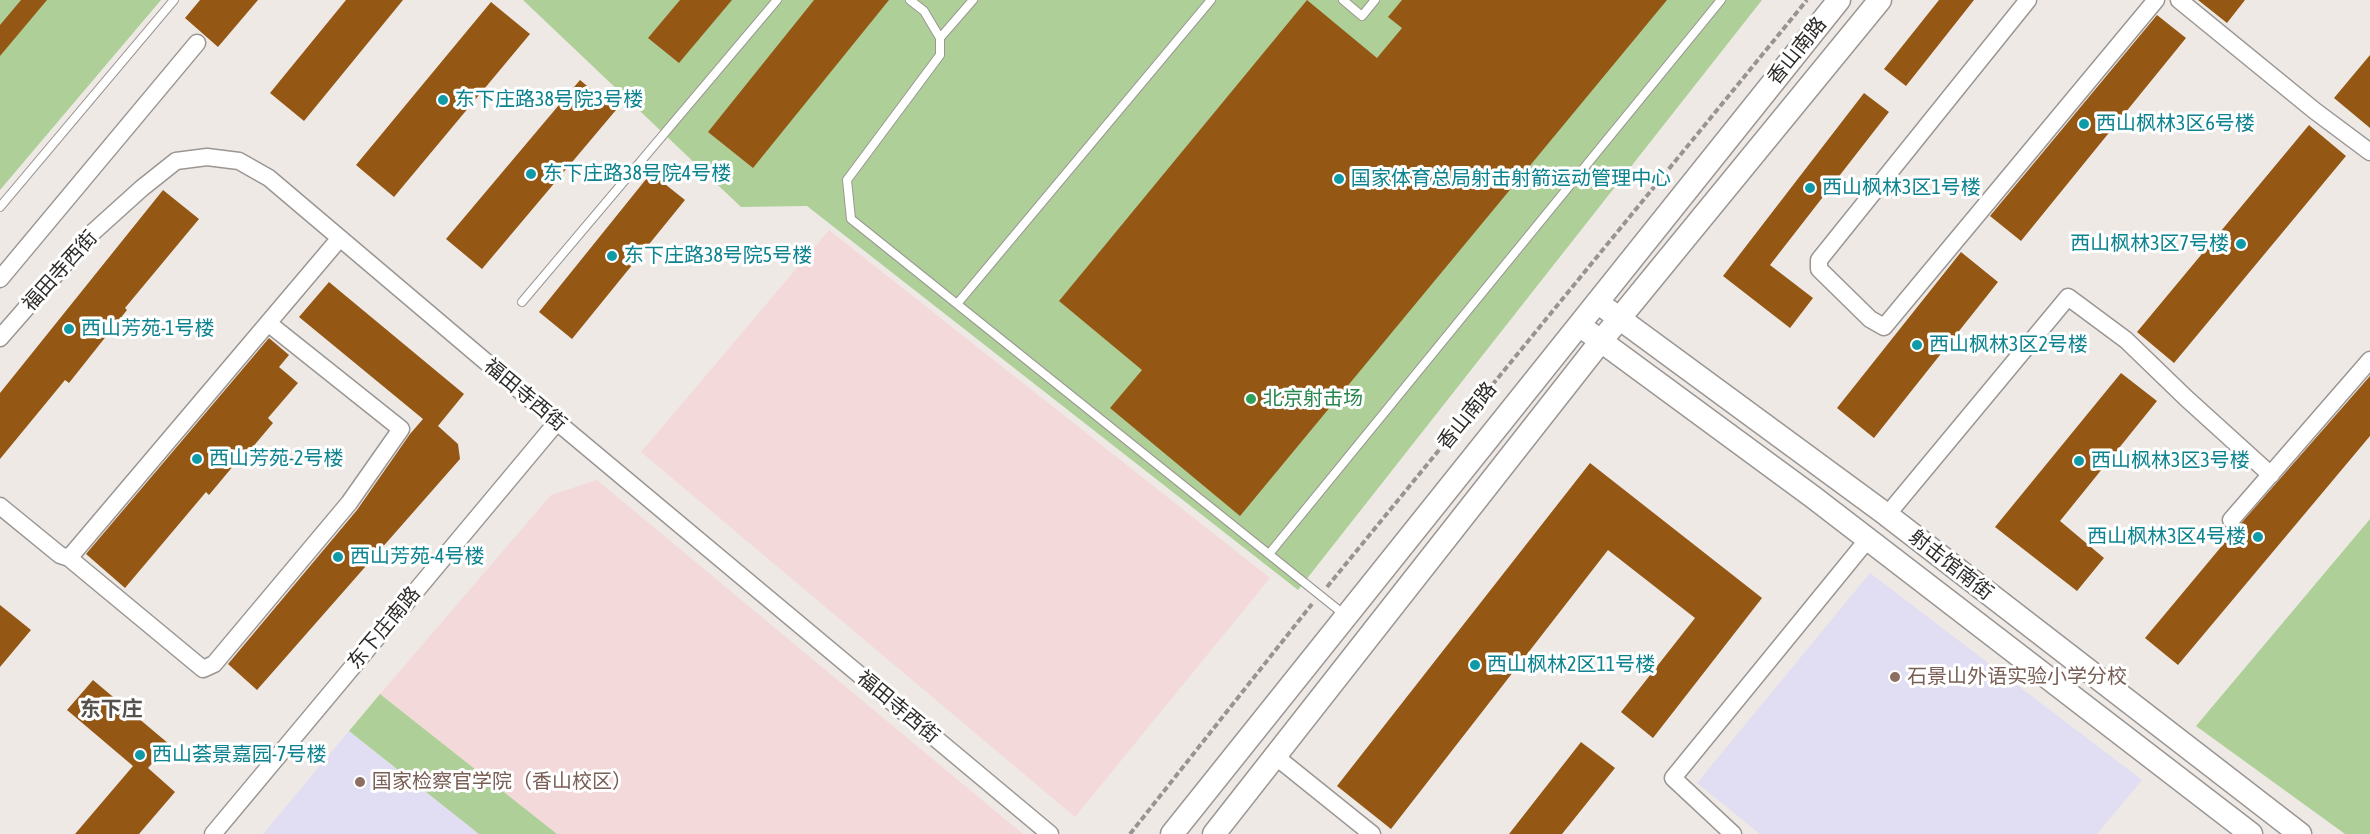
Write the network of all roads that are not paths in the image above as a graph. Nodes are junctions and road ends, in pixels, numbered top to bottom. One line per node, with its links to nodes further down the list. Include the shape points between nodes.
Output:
1 (174, 0): 17 (lane)
2 (777, 0): 21 (lane)
3 (910, 0): 14 (lane, via 924,11)
4 (973, 0): 14 (lane)
5 (1211, 0): 22 (lane)
6 (1343, 0): 7 (lane, via 1362,16)
7 (1375, 0)
8 (1721, 0): 35 (lane)
9 (1839, 0): 20 (main road, 香山南路)
10 (1880, 0): 23 (main road, 香山南路)
11 (2028, 0): 12 (street, via 1819,260 1820,269 1870,319 1884,327)
12 (2156, 0)
13 (2179, 0): 16 (street)
14 (940, 38): 22 (lane, via 940,55 847,180 850,219)
15 (197, 43): 19 (street)
16 (2370, 152)
17 (0, 207)
18 (340, 238): 24 (street); 26 (street, 福田寺西街, via 269,178 238,161 207,157 176,161 91,234); 29 (street, 福田寺西街)
19 (0, 279)
20 (1597, 301): 23 (main road, 射击馆南街); 25 (main road, 香山南路)
21 (522, 302)
22 (957, 304): 35 (lane)
23 (1619, 319): 27 (main road, 香山南路); 32 (main road, 射击馆南街)
24 (268, 323): 36 (street); 36 (street, via 401,429 350,503 214,664 203,669)
25 (1579, 325): 27 (main road, 射击馆南街); 37 (main road, 香山南路)
26 (0, 338)
27 (1601, 341): 34 (main road, 射击馆南街); 38 (main road, 香山南路)
28 (2370, 360): 30 (street)
29 (557, 422): 39 (street, 东下庄南路); 40 (street, 福田寺西街)
30 (2271, 475): 32 (street, via 2127,340 2068,297); 33 (street)
31 (0, 506): 36 (street, via 60,555)
32 (1887, 515): 46 (main road, 射击馆南街)
33 (2231, 520)
34 (1868, 540): 44 (street, via 1673,778); 45 (main road, 射击馆南街)
35 (1269, 554): 37 (lane)
36 (69, 558)
37 (1346, 616): 41 (main road, 香山南路)
38 (1275, 756): 42 (main road, 香山南路); 43 (street)
39 (213, 834)
40 (1050, 834)
41 (1172, 834)
42 (1214, 834)
43 (1372, 834)
44 (1733, 834)
45 (2251, 834)
46 (2300, 834)

